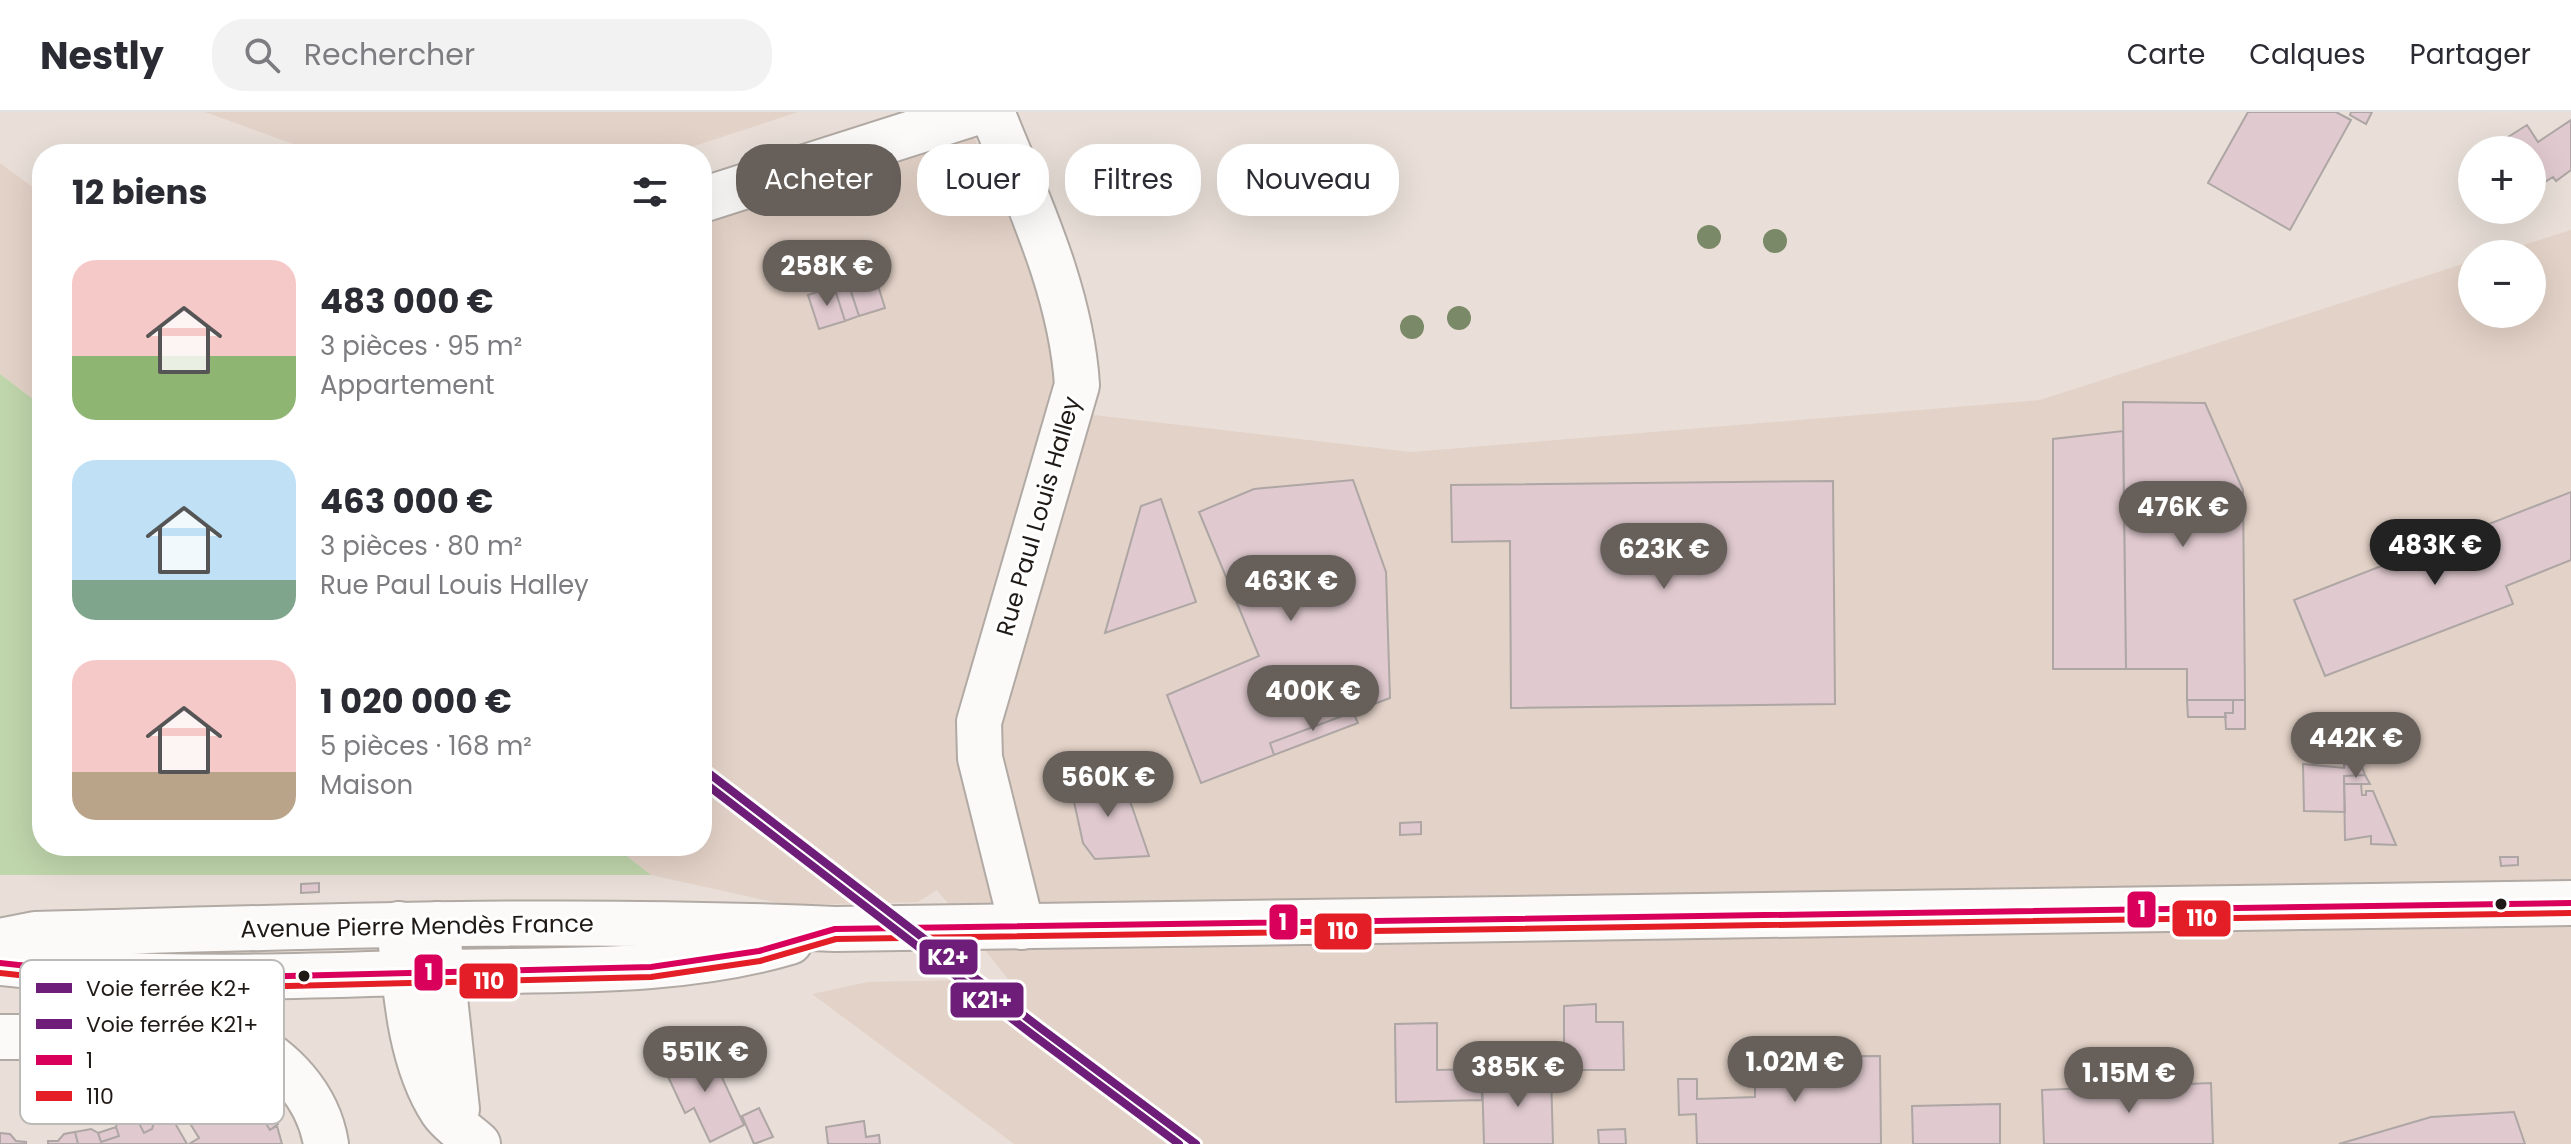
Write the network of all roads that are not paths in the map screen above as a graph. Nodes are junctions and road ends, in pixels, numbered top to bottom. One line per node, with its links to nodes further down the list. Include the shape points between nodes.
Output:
1 (978, 112): 3 (main road)
2 (992, 112): 6 (main road, Rue Paul Louis Halley, via 1061,296 1077,385 979,722 980,758)
3 (712, 197)
4 (2571, 903): 6 (main road, Avenue Pierre Mendès France)
5 (418, 924): 7 (main road, Avenue Pierre Mendès France); 8 (main road, Avenue Pierre Mendès France, via 35,934); 11 (main road)
6 (1022, 927): 7 (main road, Avenue Pierre Mendès France)
7 (835, 929): 11 (main road, Avenue Pierre Mendès France, via 759,951 651,967)
8 (0, 941)
9 (0, 963): 10 (main road, Avenue Pierre Mendès France)
10 (20, 965)
11 (423, 973): 12 (main road, Avenue Pierre Mendès France); 14 (main road, via 410,1024 426,1077)
12 (284, 976)
13 (284, 1066): 15 (main road, via 309,1097)
14 (461, 1139)
15 (326, 1144)

